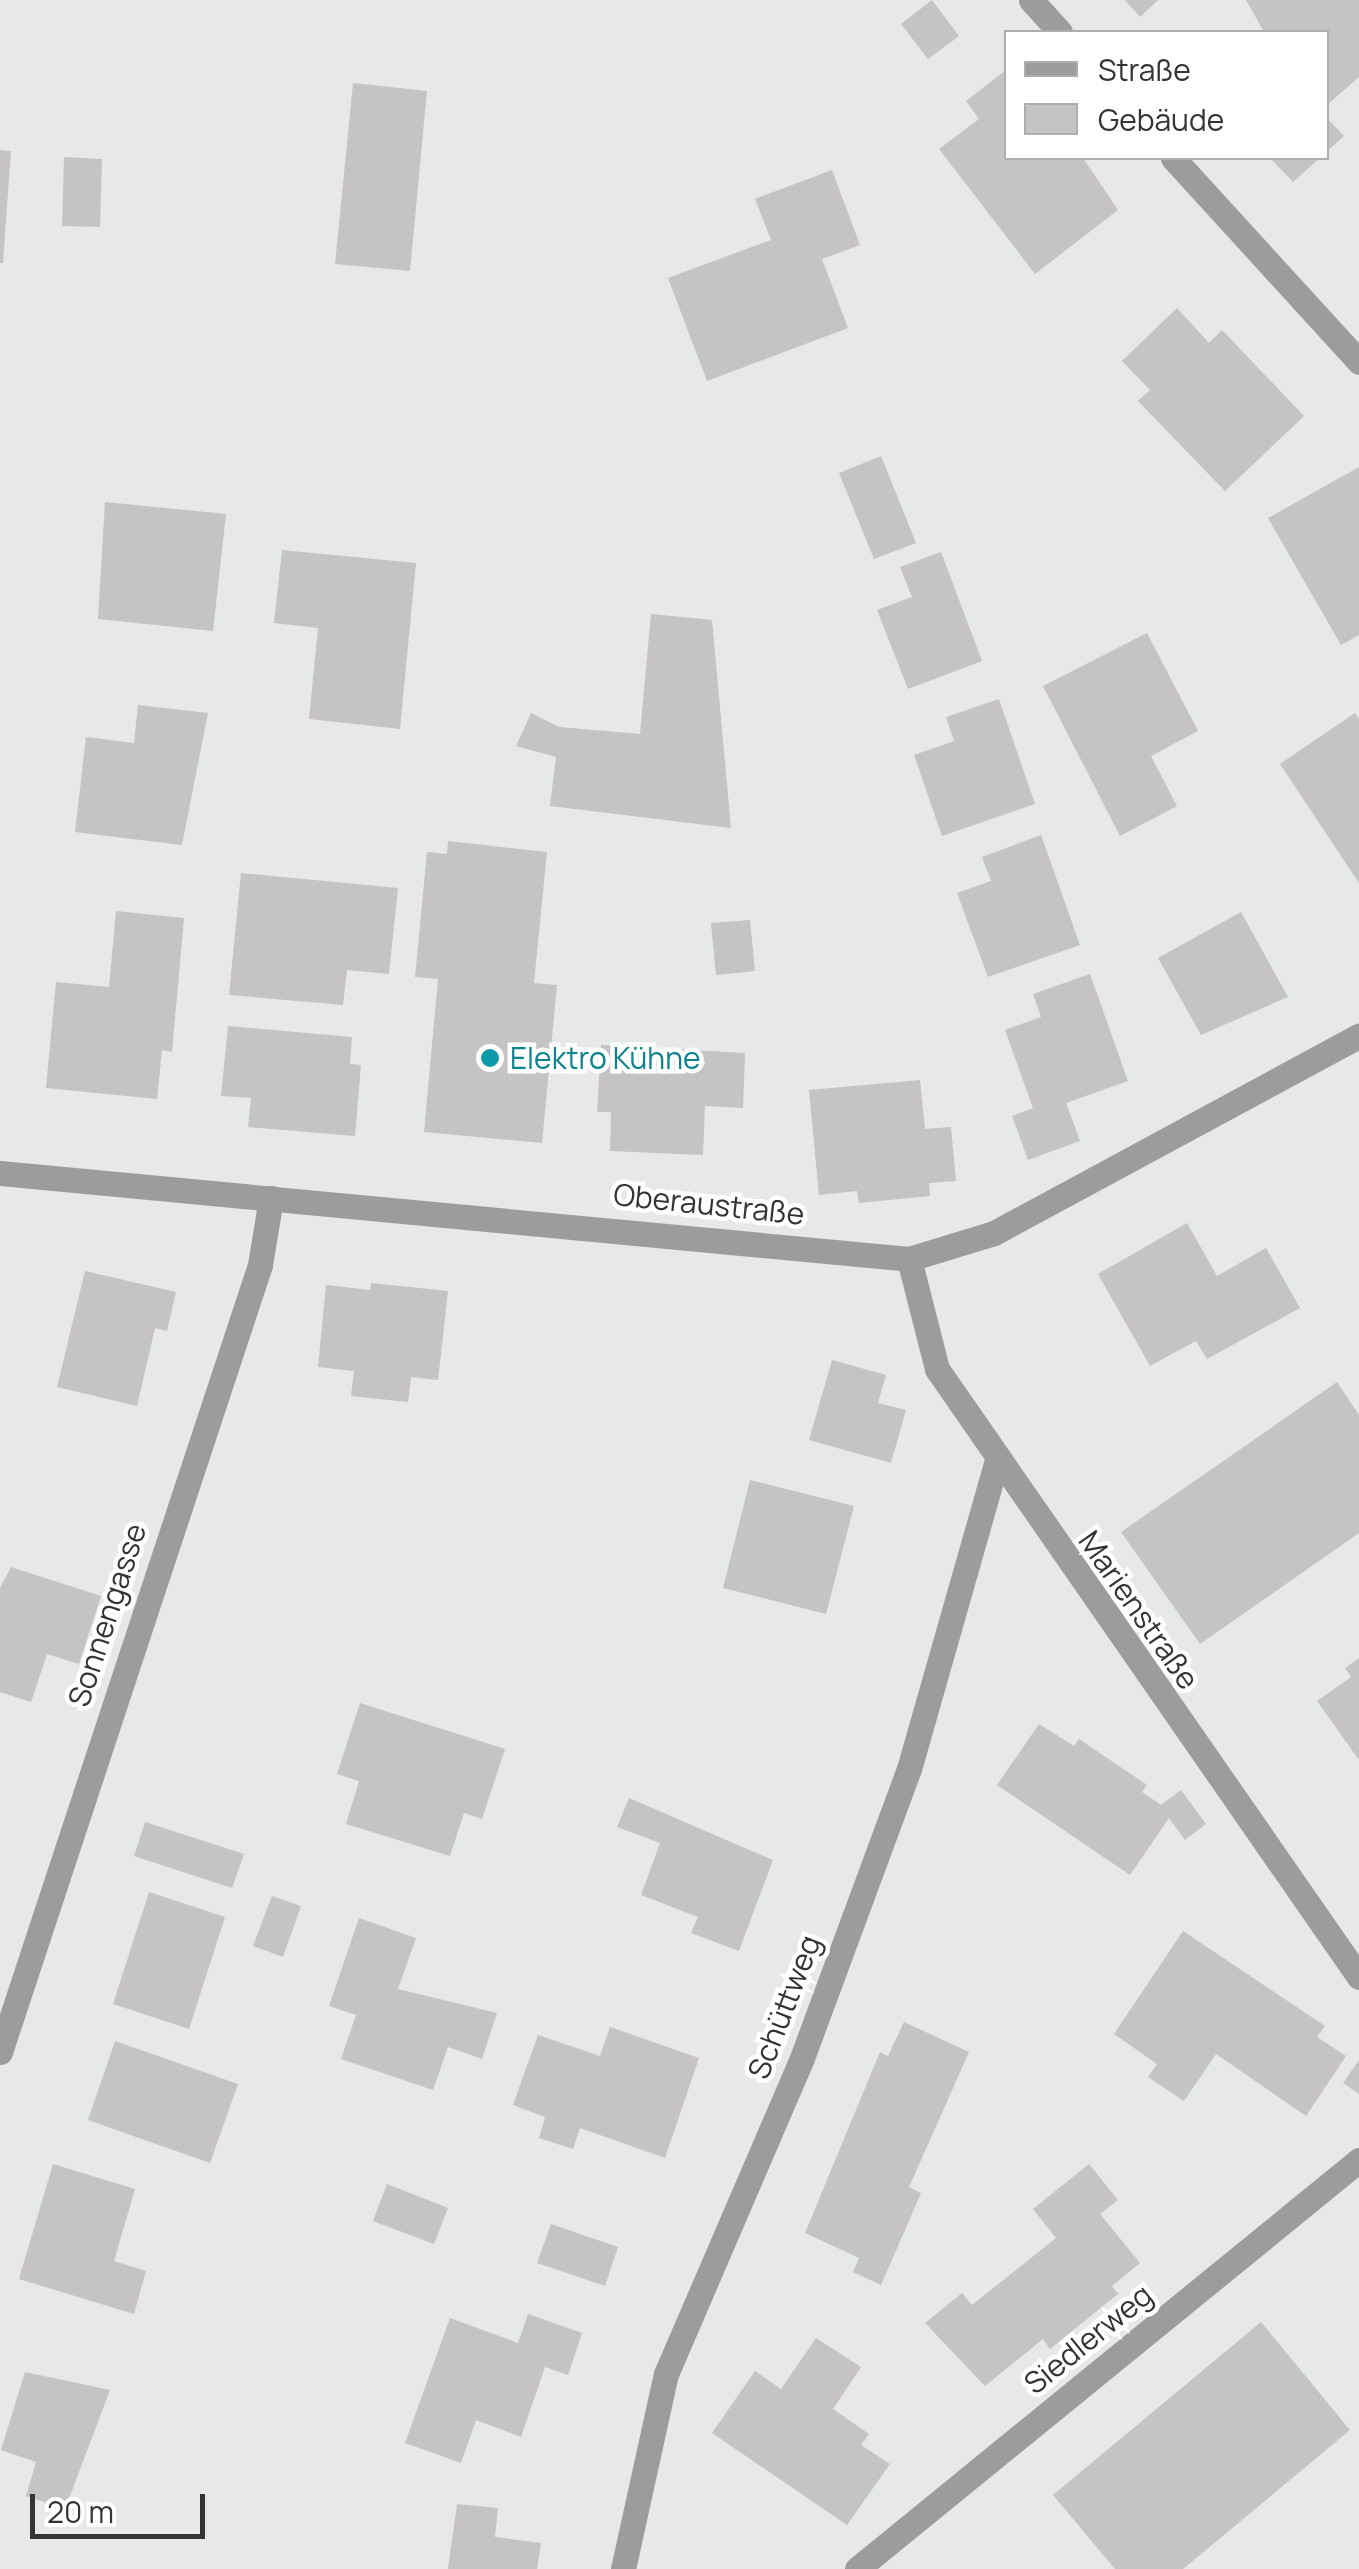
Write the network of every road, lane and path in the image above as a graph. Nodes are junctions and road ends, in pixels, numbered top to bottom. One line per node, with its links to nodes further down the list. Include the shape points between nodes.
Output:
1 (1031, 0): 2 (street)
2 (1058, 30)
3 (1176, 160): 4 (street)
4 (1359, 362)
5 (1359, 1036): 8 (street, Oberaustraße, via 994,1233)
6 (0, 1173): 7 (street, Oberaustraße)
7 (272, 1198): 8 (street, Oberaustraße); 11 (street, Sonnengasse, via 260,1265)
8 (908, 1259): 9 (street, Marienstraße, via 936,1369)
9 (996, 1463): 10 (street, Marienstraße); 13 (street, Schüttweg, via 909,1769 802,2058 666,2374)
10 (1359, 1977)
11 (0, 2052)
12 (1359, 2160): 14 (street, Siedlerweg)
13 (622, 2569)
14 (857, 2569)

